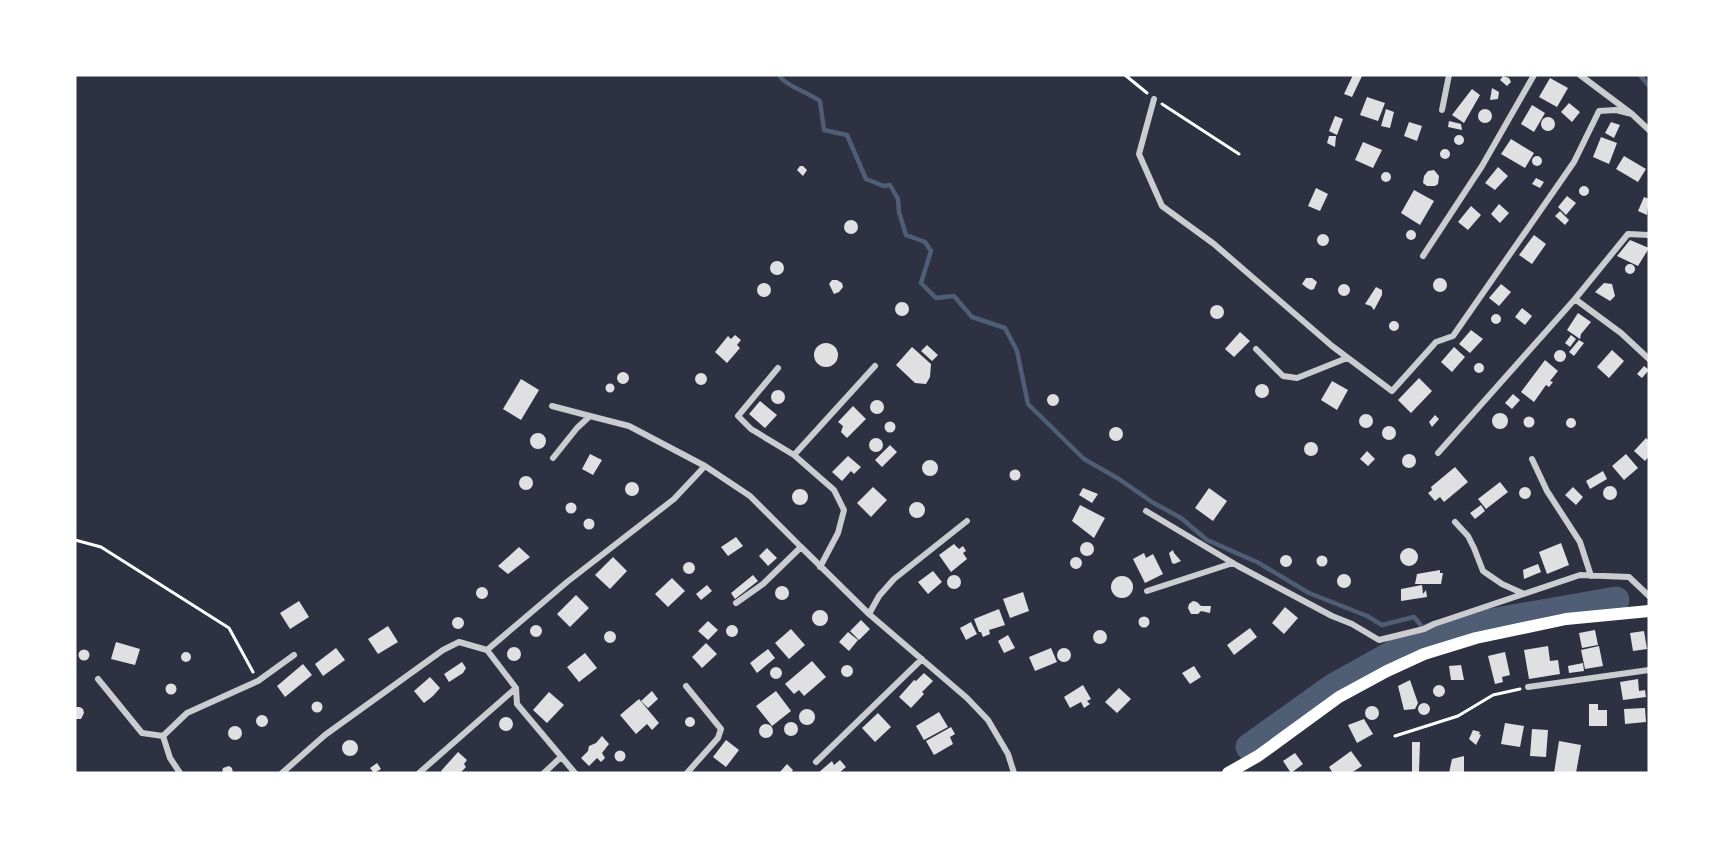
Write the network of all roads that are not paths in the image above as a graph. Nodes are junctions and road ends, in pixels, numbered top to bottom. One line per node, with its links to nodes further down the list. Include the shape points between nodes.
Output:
1 (1449, 75): 5 (street)
2 (1534, 75): 9 (street, via 1482,166)
3 (1580, 75): 6 (street)
4 (1154, 99): 12 (street, via 1139,154 1162,206 1214,244)
5 (1442, 110)
6 (1632, 114): 7 (street); 12 (street, via 1599,111 1574,162 1453,336 1436,342 1392,391)
7 (1649, 130)
8 (1649, 235): 10 (street, via 1628,234)
9 (1423, 256)
10 (1575, 298): 13 (street); 18 (street)
11 (1256, 349): 12 (street, via 1283,376 1297,378)
12 (1347, 358)
13 (1649, 359)
14 (875, 366): 19 (street)
15 (778, 368): 19 (street, via 738,416 751,429)
16 (552, 406): 17 (street)
17 (590, 416): 20 (street); 22 (street, via 629,426)
18 (1438, 453)
19 (794, 455): 28 (street, via 834,490 844,510 838,533)
20 (553, 458)
21 (1532, 459): 29 (street, via 1547,491 1580,542)
22 (705, 466): 26 (street, via 750,496); 36 (street, via 674,499)
23 (1146, 511): 27 (street)
24 (967, 521): 35 (street, via 894,579)
25 (1455, 522): 31 (street, via 1468,536 1484,572)
26 (801, 548): 28 (street); 33 (street)
27 (1233, 563): 30 (street); 31 (street, via 1379,640 1424,629)
28 (820, 567): 35 (street)
29 (1591, 576): 31 (street, via 1580,575); 32 (street, via 1629,577)
30 (1147, 591)
31 (1522, 594)
32 (1649, 596)
33 (736, 603)
34 (1649, 611): 54 (main road, via 1566,620 1476,638 1424,654 1339,697)
35 (869, 615): 38 (street)
36 (487, 650): 43 (street); 48 (street, via 459,642 443,650 325,735)
37 (294, 655): 44 (street, via 258,681 187,713)
38 (922, 659): 46 (street); 53 (street, via 988,720)
39 (1649, 670): 42 (street)
40 (98, 679): 44 (street, via 142,733)
41 (686, 686): 52 (street, via 721,729 718,738)
42 (1528, 687)
43 (516, 688): 45 (street, via 518,704); 49 (street)
44 (163, 736): 47 (street)
45 (561, 757): 50 (street); 51 (street)
46 (816, 762)
47 (180, 773)
48 (282, 773)
49 (419, 773)
50 (544, 773)
51 (575, 773)
52 (687, 773)
53 (1014, 773)
54 (1228, 773)

